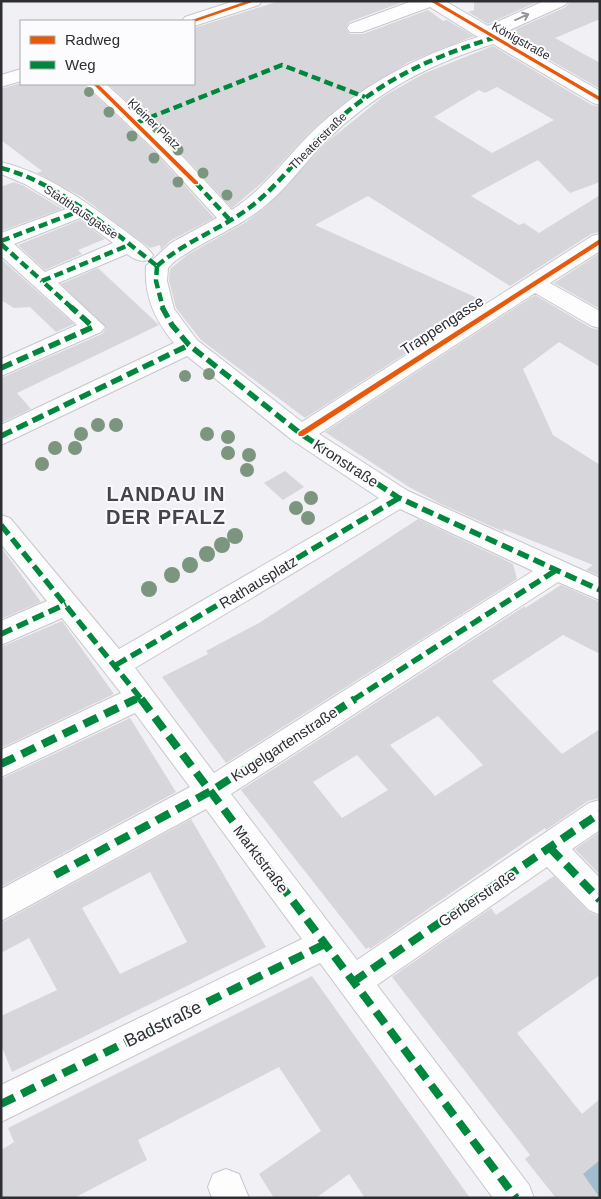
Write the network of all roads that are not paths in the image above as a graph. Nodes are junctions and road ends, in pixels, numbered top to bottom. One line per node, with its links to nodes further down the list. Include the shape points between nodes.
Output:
1 (253, 1): 4 (street)
2 (431, 1): 5 (street); 6 (street, Königstraße)
3 (559, 1): 6 (street, Theaterstraße, one-way to 3)
4 (194, 20)
5 (356, 28)
6 (489, 36): 10 (street, Königstraße); 13 (street, Theaterstraße, via 430,59 388,81 353,106 251,206)
7 (20, 74): 8 (street)
8 (1, 81)
9 (96, 85): 13 (street, Kleiner Platz, via 196,182)
10 (600, 99)
11 (1, 168): 12 (street, Stadthausgasse, via 18,170)
12 (82, 210): 15 (street); 16 (street, Stadthausgasse)
13 (229, 219): 17 (street, Theaterstraße, via 171,251)
14 (600, 241): 19 (street, Trappengasse)
15 (1, 242): 18 (street)
16 (129, 245): 17 (street, Stadthausgasse); 18 (street)
17 (157, 266): 21 (street, Kronstraße, via 156,281 163,309)
18 (42, 281): 22 (street, via 93,327)
19 (533, 282): 20 (street); 23 (street, Trappengasse)
20 (600, 321)
21 (189, 345): 23 (street, Kronstraße); 24 (street)
22 (3, 364)
23 (300, 434): 25 (street, Kronstraße)
24 (1, 436)
25 (400, 498): 27 (street, Kronstraße); 31 (street, Rathausplatz)
26 (1, 525): 29 (street, Marktstraße)
27 (558, 569): 28 (street, Kronstraße); 34 (street, Kugelgartenstraße)
28 (600, 590)
29 (66, 604): 30 (street); 31 (street, Marktstraße)
30 (1, 634)
31 (116, 665): 32 (street, Marktstraße)
32 (140, 697): 33 (street); 34 (street, Marktstraße)
33 (1, 764)
34 (211, 791): 38 (street, Kugelgartenstraße); 39 (street, Marktstraße)
35 (600, 813): 36 (street, Gerberstraße)
36 (550, 848): 37 (street); 40 (street, Gerberstraße)
37 (600, 900)
38 (1, 906)
39 (325, 944): 40 (street, Marktstraße); 41 (street, Badstraße)
40 (353, 982): 42 (street, Marktstraße)
41 (1, 1104)
42 (516, 1198)

